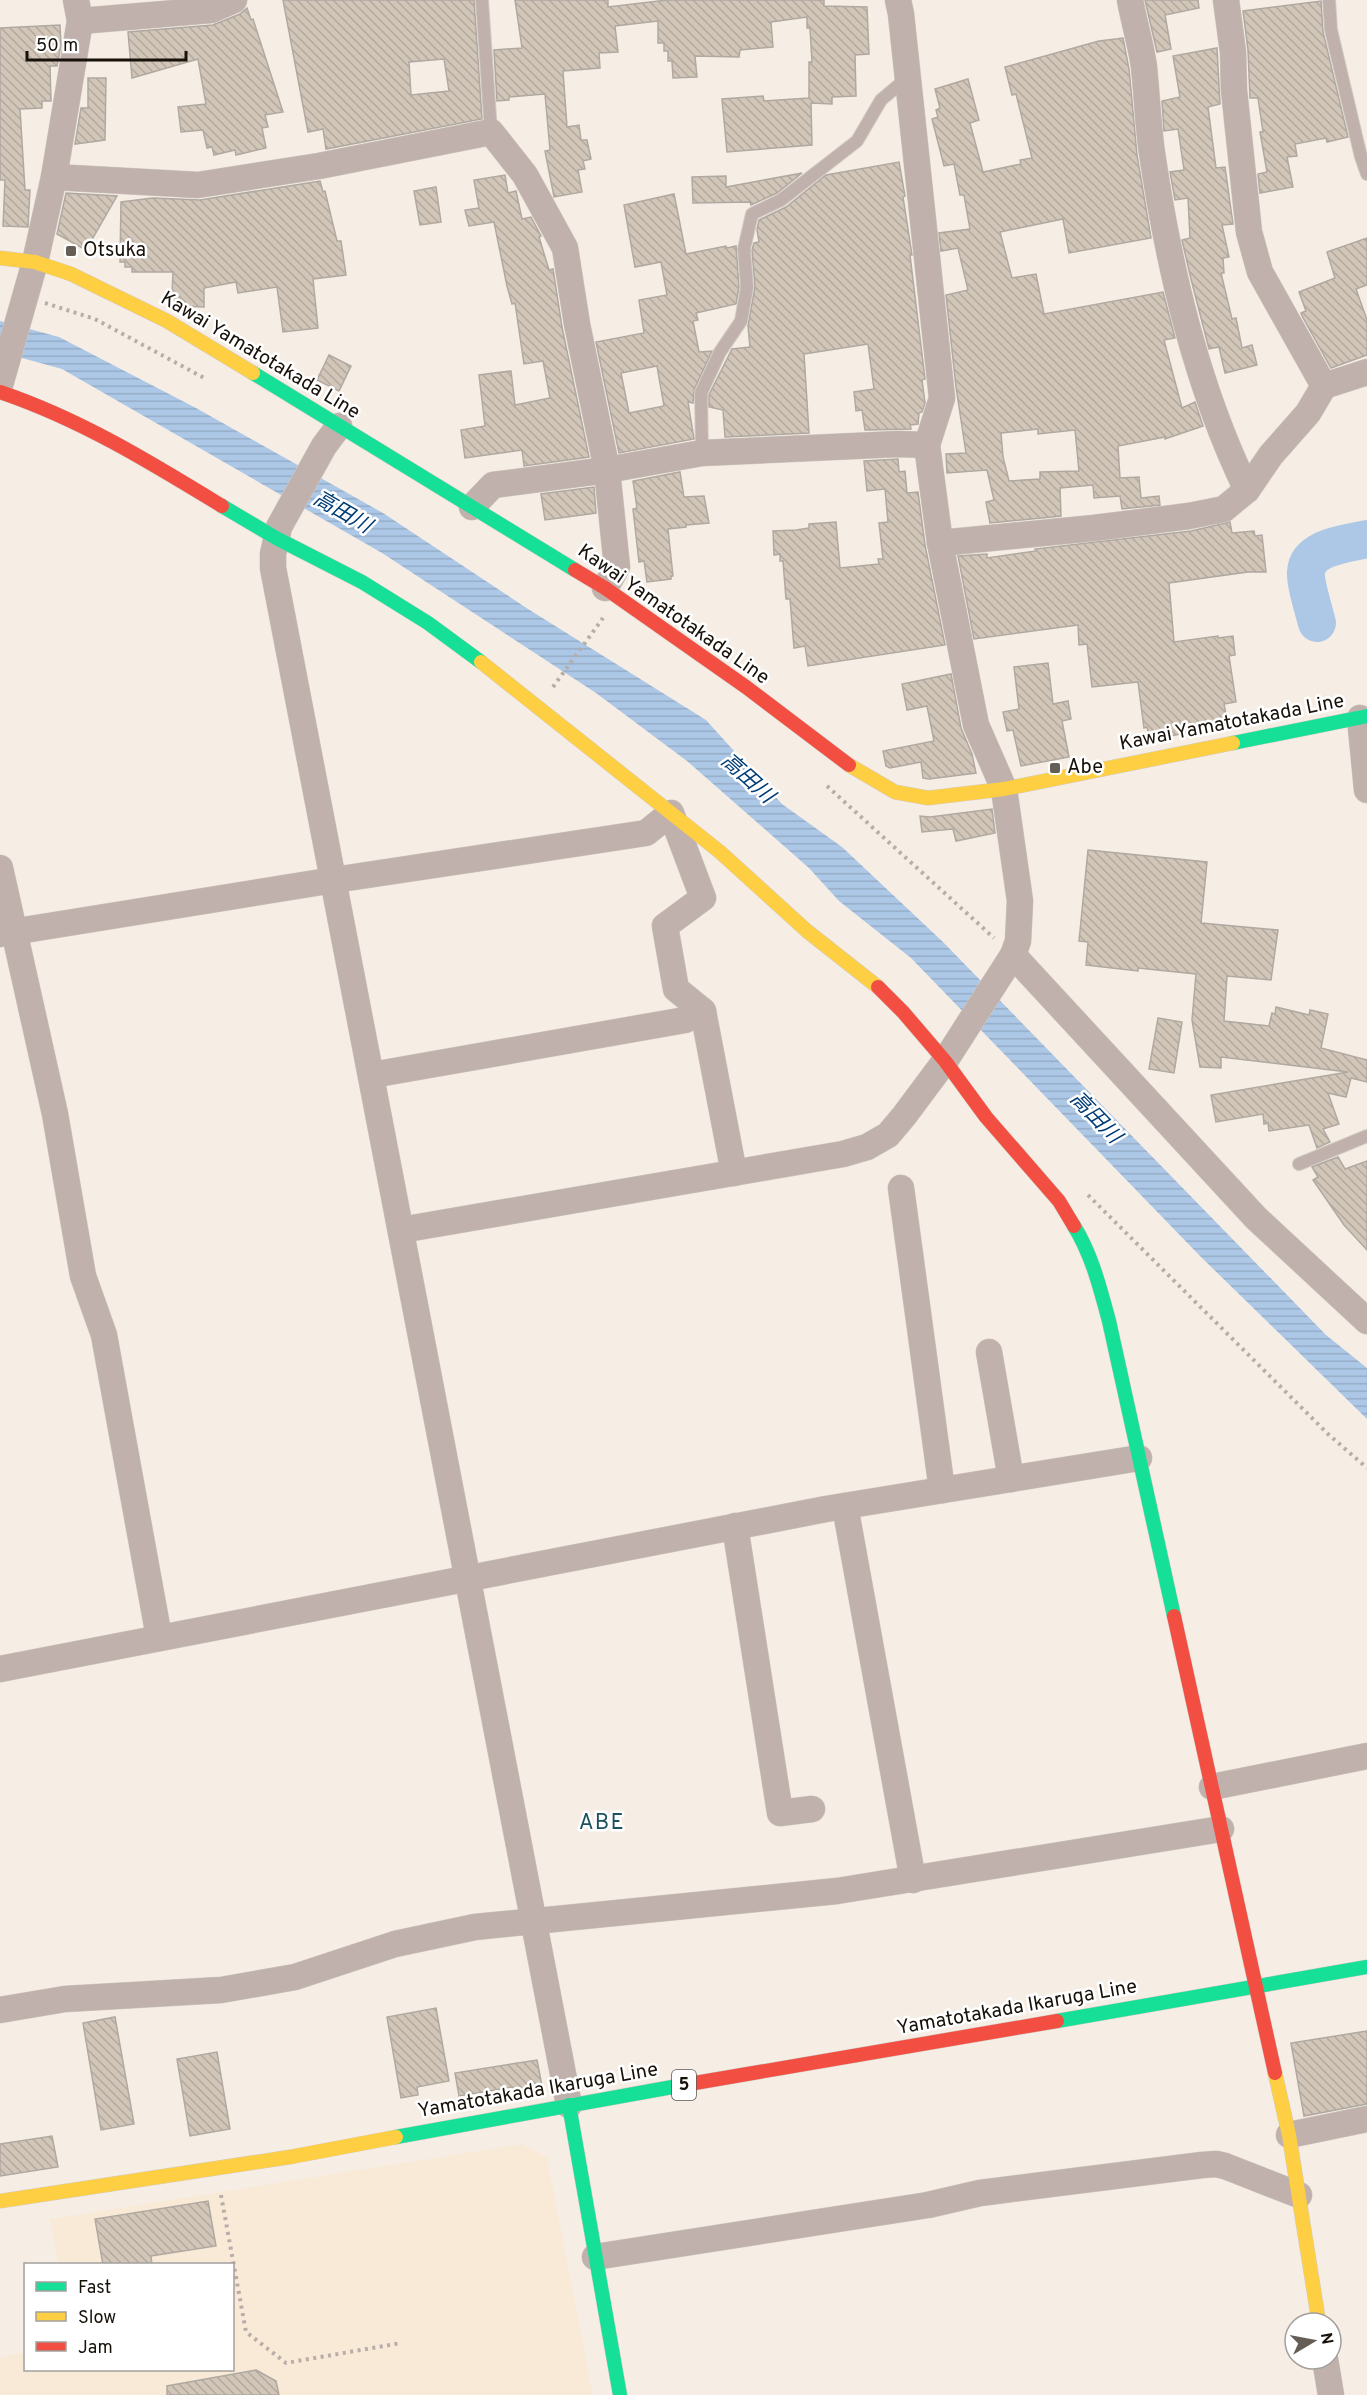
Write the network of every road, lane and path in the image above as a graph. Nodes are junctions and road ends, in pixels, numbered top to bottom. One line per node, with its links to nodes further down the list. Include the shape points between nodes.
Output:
1 (234, 0): 7 (street, via 211,10)
2 (482, 0): 9 (lane)
3 (898, 0): 8 (street)
4 (1130, 0): 24 (street, via 1172,263 1204,387)
5 (1226, 0): 18 (street, via 1249,232 1260,272)
6 (1329, 0): 10 (lane, via 1331,30)
7 (78, 11): 11 (street)
8 (907, 78): 21 (street, via 942,398); 22 (lane, via 881,100 857,141 781,200 752,214 744,249 747,287 741,321 720,352 701,393)
9 (491, 132): 11 (street, via 198,185); 23 (street, via 525,175 565,248)
10 (1367, 174)
11 (54, 177): 13 (street)
12 (0, 258): 13 (main road, Kawai Yamatotakada Line)
13 (35, 262): 14 (street); 20 (main road, Kawai Yamatotakada Line, via 71,274 167,321)
14 (27, 290): 16 (street); 17 (path, via 43,302 95,319)
15 (1367, 372): 18 (street)
16 (0, 384)
17 (216, 384)
18 (1324, 386): 24 (street, via 1308,413)
19 (0, 392): 26 (main road, via 81,424)
20 (339, 426): 25 (main road, Kawai Yamatotakada Line); 26 (street)
21 (927, 446): 22 (street); 27 (street)
22 (702, 453): 23 (street)
23 (607, 470): 25 (street, via 493,485); 28 (street, via 617,567)
24 (1247, 490): 27 (street, via 1224,509 1189,516)
25 (472, 507): 28 (main road, Kawai Yamatotakada Line)
26 (277, 533): 37 (main road, via 428,623); 39 (street, via 273,568)
27 (940, 543): 35 (street, via 976,725)
28 (605, 588): 35 (main road, Kawai Yamatotakada Line, via 746,687 833,755 895,792 928,798)
29 (593, 611): 31 (path)
30 (600, 621): 32 (path)
31 (610, 623)
32 (552, 688)
33 (1364, 717): 35 (main road, Kawai Yamatotakada Line); 36 (street)
34 (822, 782): 41 (path)
35 (1004, 789): 41 (street, via 1020,901 1017,941)
36 (1367, 790)
37 (671, 813): 39 (street, via 646,833); 42 (street, via 703,898 665,926 676,989); 43 (main road, via 807,931 875,984)
38 (0, 868): 40 (street)
39 (334, 880): 40 (street); 44 (street)
40 (7, 932): 60 (street, via 57,1124 83,1276 104,1335)
41 (1010, 960): 43 (street); 51 (street, via 1256,1218)
42 (703, 1011): 44 (street, via 686,1020); 47 (street)
43 (948, 1056): 47 (street, via 888,1135 867,1147); 53 (main road, via 986,1117 1059,1201 1083,1241 1103,1299)
44 (372, 1075): 50 (street)
45 (1367, 1136): 46 (lane)
46 (1299, 1164)
47 (734, 1173): 50 (street)
48 (901, 1188): 56 (street)
49 (1085, 1192): 54 (path)
50 (401, 1230): 59 (street)
51 (1367, 1321)
52 (989, 1352): 55 (street)
53 (1139, 1458): 55 (street); 63 (main road)
54 (1367, 1468)
55 (1011, 1479): 56 (street)
56 (942, 1490): 57 (street)
57 (845, 1506): 58 (street); 66 (street)
58 (735, 1526): 59 (street); 64 (street, via 780,1813)
59 (468, 1576): 60 (street); 67 (street)
60 (159, 1637): 61 (street)
61 (0, 1669)
62 (1367, 1756): 63 (street)
63 (1212, 1786): 65 (main road)
64 (812, 1809)
65 (1221, 1829): 66 (street); 69 (main road)
66 (913, 1880): 67 (street, via 837,1891)
67 (534, 1919): 70 (street, via 438,1933 296,1977 221,1990 65,1999); 71 (street)
68 (1367, 1967): 69 (main road, Yamatotakada Ikaruga Line / 5)
69 (1256, 1986): 71 (main road, Yamatotakada Ikaruga Line / 5); 73 (main road)
70 (0, 2010)
71 (568, 2105): 76 (main road, Yamatotakada Ikaruga Line / 5, via 290,2157); 77 (main road)
72 (1367, 2119): 73 (street)
73 (1289, 2135): 75 (main road)
74 (221, 2195): 78 (path)
75 (1299, 2195): 77 (street, via 1225,2166 1202,2165 980,2193 928,2205); 80 (main road)
76 (0, 2201)
77 (595, 2257): 83 (main road)
78 (233, 2263)
79 (234, 2266): 81 (path, via 246,2332 286,2363)
80 (1317, 2311)
81 (401, 2343)
82 (1327, 2371): 84 (street)
83 (620, 2395)
84 (1331, 2395)

